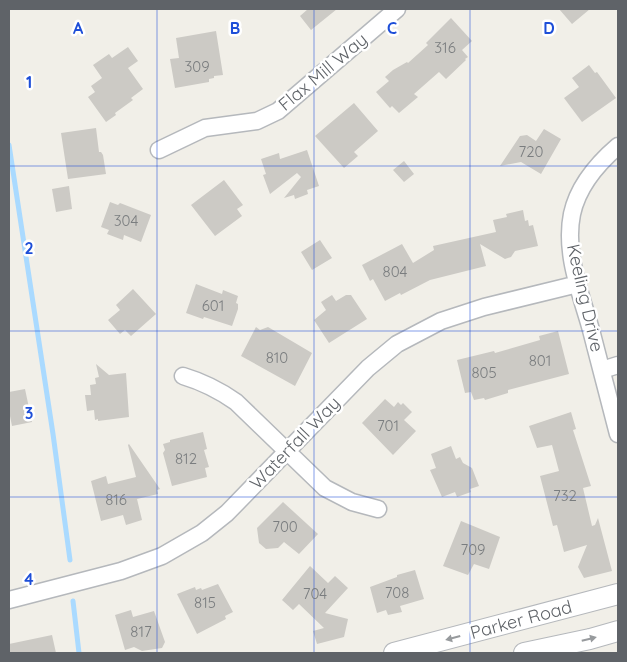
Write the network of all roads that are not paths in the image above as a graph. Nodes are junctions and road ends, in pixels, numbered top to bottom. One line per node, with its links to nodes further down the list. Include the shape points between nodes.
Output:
1 (397, 9): 3 (street, Flax Mill Way, via 278,111 257,121 205,128)
2 (618, 146): 4 (street, Keeling Drive, via 589,175 573,212 571,245)
3 (159, 150)
4 (578, 284): 6 (street, Keeling Drive); 9 (street, Waterfall Way, via 441,321 397,344 376,360)
5 (618, 365): 6 (street)
6 (602, 370): 8 (street, Keeling Drive)
7 (183, 376): 9 (street, via 219,390 236,402)
8 (618, 434)
9 (287, 450): 10 (street, via 332,492); 12 (street, Waterfall Way, via 226,513 202,533 162,556 122,571)
10 (378, 509)
11 (618, 594): 14 (street, Parker Road, one-way to 14)
12 (9, 600)
13 (618, 631): 15 (street, Parker Road, one-way to 13)
14 (394, 653)
15 (524, 653)

